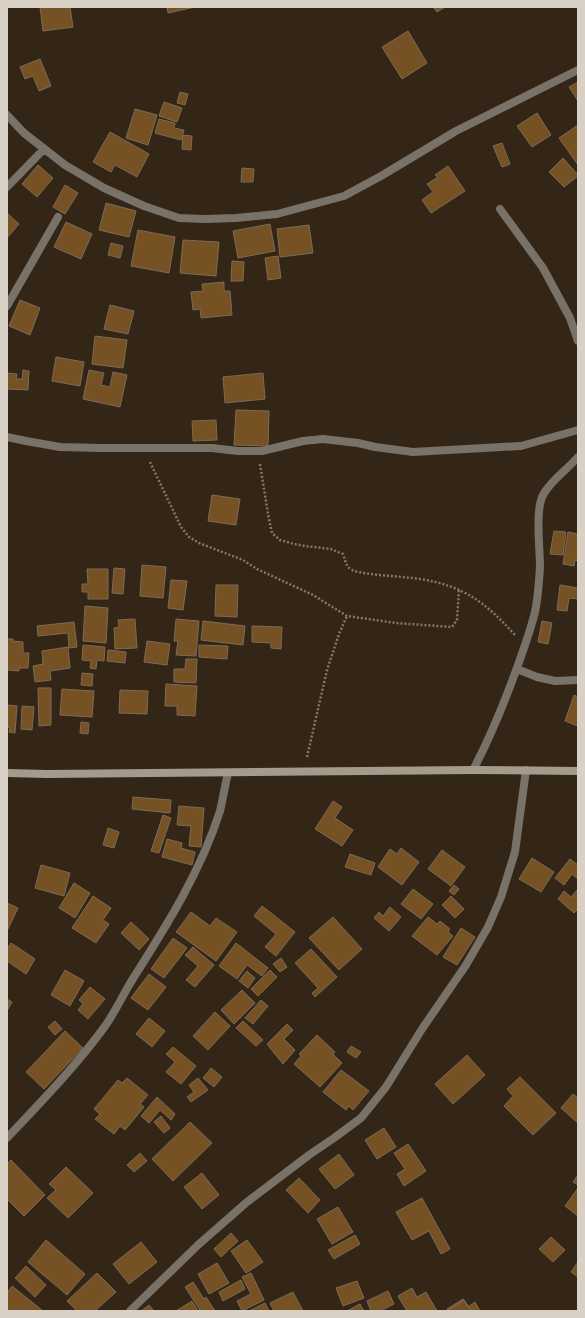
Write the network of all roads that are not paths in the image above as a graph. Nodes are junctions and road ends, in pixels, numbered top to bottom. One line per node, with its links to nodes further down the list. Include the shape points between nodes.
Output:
1 (578, 70): 3 (street, via 456,131 344,196 277,214 236,218 179,218 104,188)
2 (7, 115): 3 (street, via 24,134)
3 (44, 149): 4 (street)
4 (7, 187)
5 (500, 209): 8 (street, via 543,268 570,318)
6 (58, 217): 7 (street)
7 (7, 306)
8 (578, 341)
9 (578, 430): 10 (street, via 521,446 413,452 323,439 258,451 238,451 212,448 60,447)
10 (7, 436)
11 (578, 458): 12 (street, via 551,483 542,496 539,508 540,568 535,611)
12 (517, 669): 13 (street, via 555,681); 14 (street, via 496,723)
13 (578, 680)
14 (473, 770): 15 (street); 16 (street)
15 (526, 770): 17 (street); 20 (street, via 515,852 501,897 488,927 386,1087 361,1118 247,1202)
16 (228, 772): 18 (street); 19 (street, via 220,810 210,837 160,937 104,1027 54,1088)
17 (578, 772)
18 (7, 773)
19 (7, 1138)
20 (130, 1311)

